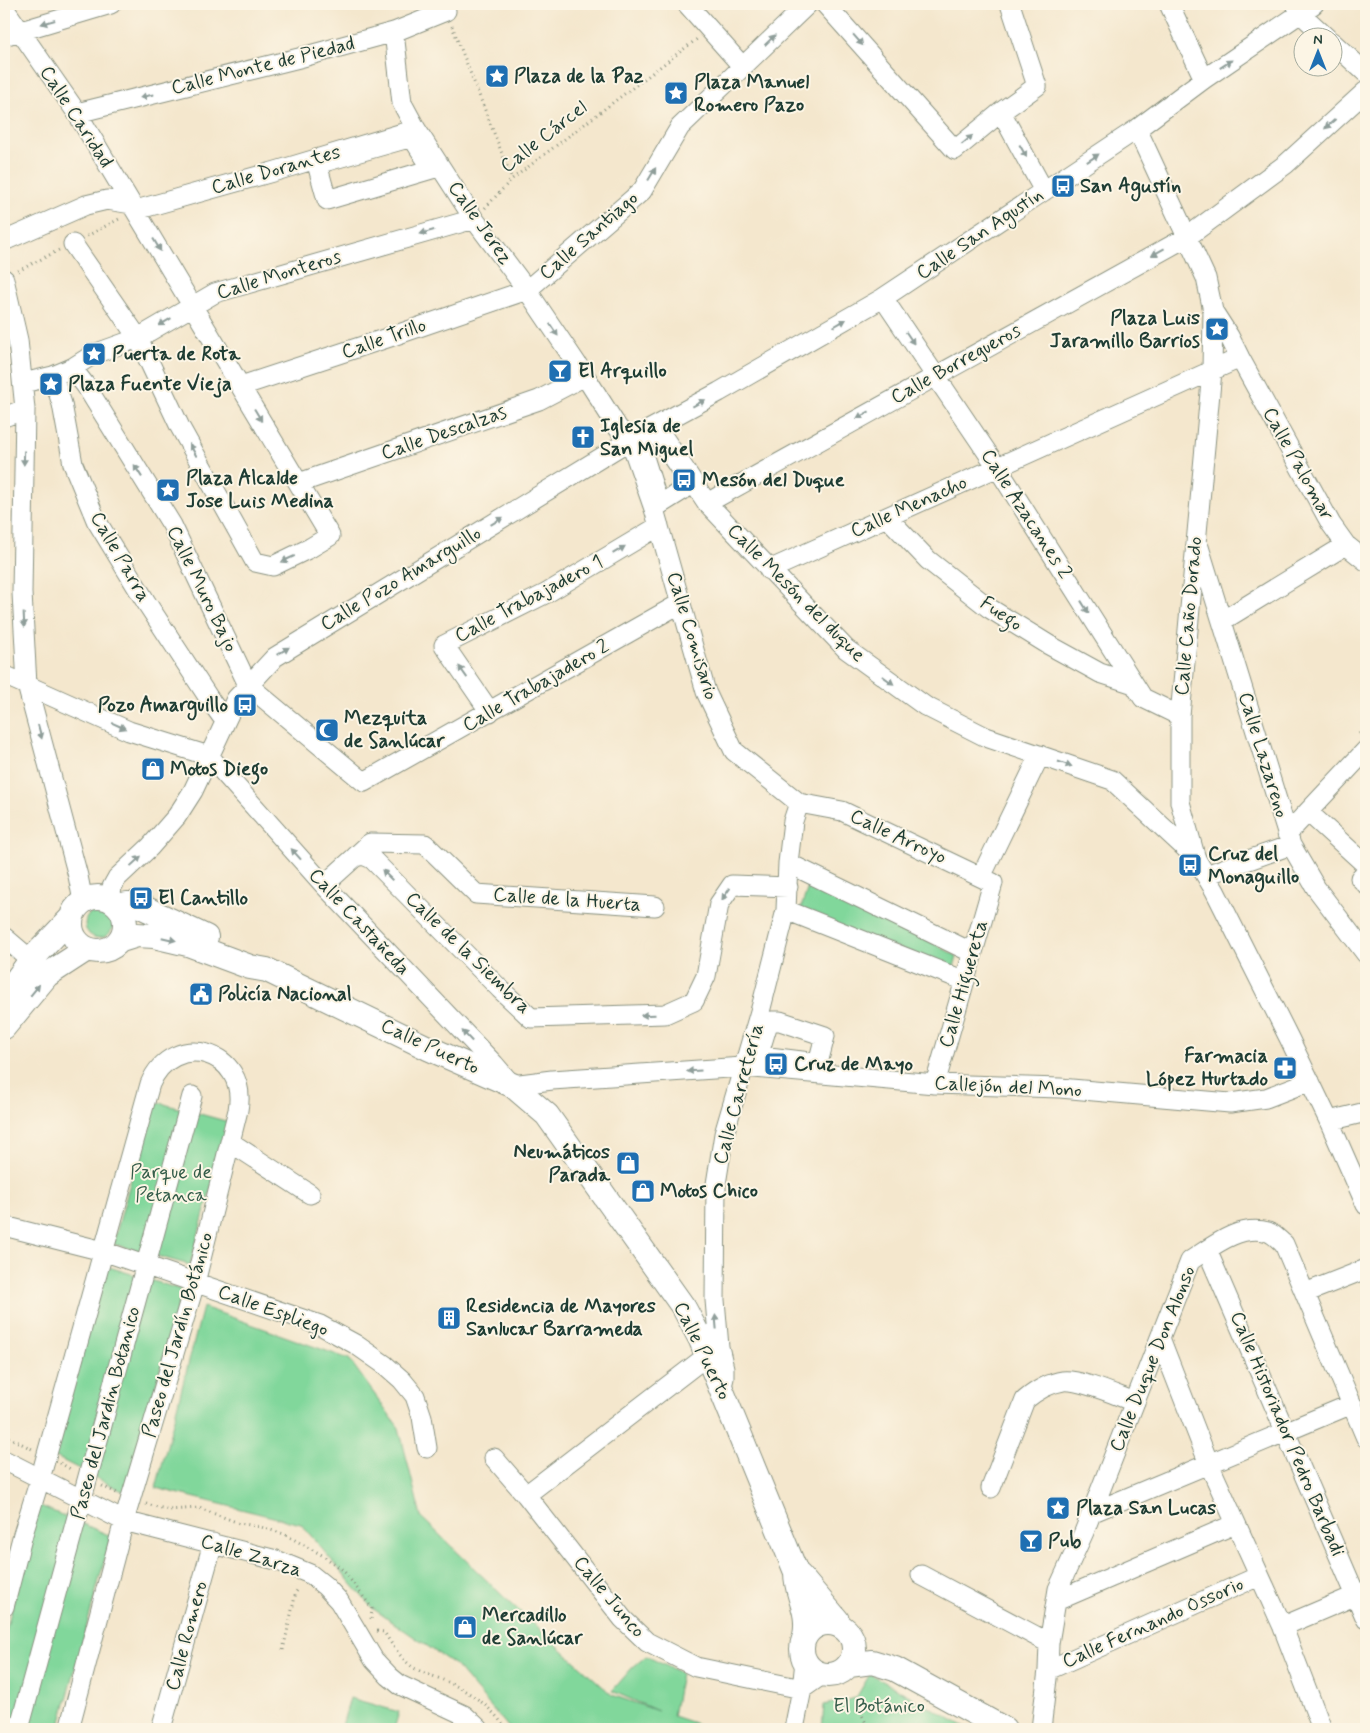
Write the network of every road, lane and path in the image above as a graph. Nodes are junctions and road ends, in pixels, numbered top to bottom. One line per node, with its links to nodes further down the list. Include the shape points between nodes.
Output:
1 (111, 4): 13 (street, one-way to 13)
2 (686, 4): 11 (street)
3 (808, 4): 15 (street, Calle Santiago, one-way to 3)
4 (825, 4): 19 (street, one-way to 19, via 955,150)
5 (1010, 4): 19 (street, via 1037,86)
6 (1169, 4): 17 (street)
7 (445, 7): 12 (street, Calle Monte de Piedad); 25 (path)
8 (1303, 7): 10 (street); 17 (street, Calle San Agustín, one-way to 8)
9 (4, 8): 13 (street, Calle Caridad)
10 (1319, 28)
11 (709, 29): 15 (street); 25 (path, Calle Cárcel)
12 (394, 32): 20 (street, Calle Monte de Piedad, one-way to 20); 21 (street, Calle Jerez, via 402,103)
13 (11, 34): 20 (street, Calle Caridad)
14 (1342, 51): 16 (street)
15 (742, 66): 34 (street, Calle Santiago, one-way to 15, via 642,191 680,127)
16 (1366, 73)
17 (1204, 79): 22 (street, Calle San Agustín)
18 (1366, 91): 30 (street, Calle Borregueros, one-way to 30, via 1286,164)
19 (1001, 112): 26 (street, one-way to 26)
20 (77, 113): 23 (street, Calle Caridad)
21 (416, 129): 28 (street, Calle Dorantes, via 276,172); 29 (street, Calle Jerez)
22 (1137, 129): 26 (street, Calle San Agustín, one-way to 22); 30 (street)
23 (106, 163): 27 (street, via 106,179 101,190); 28 (street, Calle Caridad)
24 (432, 169): 24 (street, via 327,200 317,164 412,137)
25 (512, 179): 29 (path, Calle Cárcel)
26 (1044, 191): 35 (street, Calle San Agustín)
27 (86, 205): 28 (street, via 106,200); 31 (street)
28 (134, 207): 36 (street, Calle Caridad, one-way to 36)
29 (474, 219): 34 (street, Calle Jerez); 36 (street, Calle Monteros, one-way to 36, via 215,293)
30 (1187, 237): 37 (street, via 1206,278); 42 (street, Calle Borregueros, one-way to 42)
31 (4, 241)
32 (73, 244): 38 (street)
33 (4, 280): 45 (street)
34 (527, 290): 44 (street, Calle Jerez, one-way to 44); 46 (street, Calle Trillo)
35 (883, 298): 42 (street, Calle Azacanes 2, one-way to 42); 49 (street, Calle San Agustín, one-way to 35)
36 (193, 305): 38 (street, Calle Monteros, one-way to 38); 46 (street, Calle Caridad)
37 (1213, 311): 39 (street); 41 (street)
38 (138, 338): 40 (street, Calle Monteros, via 94,354); 52 (street, Calle Caridad, one-way to 38, via 330,536 273,566 255,562 180,427)
39 (1240, 358): 41 (street); 57 (street, Calle Palomar, via 1331,524)
40 (72, 368): 43 (street); 65 (street, Calle Muro Bajo, one-way to 40, via 172,525)
41 (1212, 371): 51 (street, Calle Menacho); 56 (street, Calle Caño Dorado)
42 (935, 375): 51 (street, Calle Azacanes 2); 53 (street, Calle Borregueros, one-way to 53)
43 (53, 376): 45 (street); 68 (street, Calle Parra, via 62,404 73,464 96,520)
44 (585, 376): 50 (street, Calle Jerez, via 618,428); 52 (street, Calle Descalzas, via 539,400)
45 (24, 383): 47 (street)
46 (241, 386): 52 (street, Calle Caridad, one-way to 52)
47 (25, 409): 48 (street); 64 (street, one-way to 64, via 22,592)
48 (4, 417)
49 (656, 426): 50 (street, Calle San Agustín); 53 (street, Calle Mesón del duque)
50 (634, 440): 55 (street, Calle Comisario); 65 (street, Calle Pozo Amarguillo, one-way to 50, via 275,657)
51 (997, 467): 54 (street, Calle Menacho); 63 (street, Calle Azacanes 2, one-way to 63)
52 (299, 483)
53 (707, 502): 59 (street, Calle Mesón del duque)
54 (888, 517): 59 (street, Calle Menacho); 63 (street, Fuego, via 928,560 989,608 1100,673)
55 (659, 526): 60 (street, Calle Comisario); 66 (street, Calle Trabajadero 1, one-way to 55, via 444,645 547,593)
56 (1196, 539): 61 (street, Calle Lazareno); 67 (street, Calle Caño Dorado)
57 (1346, 545): 58 (street, Calle Palomar); 61 (street)
58 (1366, 561)
59 (769, 570): 70 (street, Calle Mesón del duque, one-way to 70, via 846,649 925,706 986,737)
60 (681, 603): 66 (street, Calle Trabajadero 2); 72 (street, Calle Comisario, via 706,692 734,752)
61 (1222, 621): 74 (street, Calle Lazareno)
62 (4, 675): 64 (street)
63 (1134, 684): 67 (street, Calle Azacanes 2, via 1143,698)
64 (27, 685): 71 (street, one-way to 71, via 129,731); 86 (street, one-way to 86, via 78,876)
65 (248, 685): 66 (street, Calle Trabajadero 2, via 364,782); 68 (street, Calle Pozo Amarguillo, via 236,699)
66 (490, 712)
67 (1180, 716): 78 (street, Calle Caño Dorado, via 1180,802)
68 (225, 721): 71 (street, Calle Pozo Amarguillo)
69 (1366, 750): 73 (street)
70 (1040, 755): 78 (street, Calle Mesón del duque, one-way to 78, via 1112,780); 80 (street, Calle Higuereta)
71 (209, 756): 82 (street, Calle Castañeda, one-way to 71); 84 (street, Calle Pozo Amarguillo, one-way to 71, via 112,887 117,878 177,816)
72 (799, 803): 76 (street, Calle Carretería); 80 (street, Calle Arroyo, via 842,811)
73 (1308, 812): 74 (street); 77 (street)
74 (1289, 839): 78 (street); 92 (street, Calle Lazareno, via 1316,888)
75 (355, 857): 82 (street); 83 (street, Calle de la Siembra, one-way to 75, via 732,885 719,904 706,976 694,1002 665,1014 531,1018 372,859 363,855); 85 (street, Calle de la Huerta, via 370,843 425,844 476,894)
76 (788, 863): 83 (street, Calle Carretería); 91 (street)
77 (1366, 865)
78 (1201, 867): 102 (street)
79 (1366, 872): 81 (street, via 1360,878)
80 (987, 880): 91 (street, Calle Higuereta)
81 (1366, 884)
82 (324, 885): 104 (street, Calle Castañeda, one-way to 82)
83 (788, 887): 87 (street, Calle Carretería)
84 (114, 903): 86 (main road, via 101,897 92,898); 89 (main road, via 124,914 126,922); 94 (main road, Calle Puerto, via 136,904 250,957)
85 (655, 906)
86 (77, 909): 90 (main road, via 72,932); 93 (main road)
87 (786, 910): 95 (street); 97 (street, Calle Carretería)
88 (4, 937): 93 (street)
89 (121, 940): 90 (main road, via 102,951); 94 (main road, Calle Puerto, one-way to 94, via 137,935 154,936)
90 (87, 949): 98 (main road, one-way to 90, via 47,975)
91 (973, 952): 95 (street, Calle Higuereta)
92 (1366, 954)
93 (31, 960): 96 (main road)
94 (267, 970): 104 (main road, Calle Puerto)
95 (965, 981): 103 (street, Calle Higuereta)
96 (4, 997)
97 (761, 1008): 99 (street, Calle Carretería); 100 (street, via 836,1034)
98 (4, 1028)
99 (743, 1067): 100 (street, Callejón del Mono); 101 (street, Callejón del Mono, one-way to 101); 121 (street, Calle Carretería, one-way to 99, via 724,1368 715,1300 716,1184 724,1134)
100 (825, 1074): 103 (street, Callejón del Mono)
101 (552, 1080): 104 (street, Callejón del Mono); 107 (street, via 542,1096)
102 (1310, 1081): 103 (street, Callejón del Mono, via 1266,1098 1230,1103 1060,1088); 108 (street)
103 (935, 1084)
104 (512, 1085): 107 (main road, Calle Puerto)
105 (192, 1096): 115 (street, Paseo del Jardin Botanico)
106 (1366, 1112): 108 (street)
107 (547, 1116): 120 (main road, Calle Puerto, via 684,1308)
108 (1329, 1121): 111 (street)
109 (230, 1142): 110 (street); 114 (street, Paseo del Jardín Botánico, via 240,1101 238,1083 229,1068 215,1057 198,1052 181,1054 165,1062 150,1084); 117 (street, Paseo del Jardín Botánico)
110 (310, 1194)
111 (1366, 1205)
112 (4, 1226): 114 (street, Calle Espliego)
113 (1207, 1250): 118 (street, Calle Duque Don Alonso, via 1224,1238 1249,1230 1270,1232 1284,1244); 119 (street, Calle Duque Don Alonso, via 1190,1261); 124 (street, Calle Historiador Pedro Barbadi)
114 (103, 1251): 115 (street, Calle Espliego); 130 (street, Paseo del Jardín Botánico)
115 (146, 1266): 117 (street, Calle Espliego); 133 (street, Paseo del Jardin Botanico)
116 (1366, 1268): 118 (street)
117 (196, 1283): 126 (street, Calle Espliego, via 320,1325 385,1365 415,1396); 135 (street, Paseo del Jardín Botánico)
118 (1304, 1293): 123 (street, Calle Duque Don Alonso)
119 (1160, 1338): 122 (street, Calle Duque Don Alonso); 129 (street)
120 (708, 1355): 121 (main road, Calle Puerto); 132 (street)
121 (721, 1387): 139 (main road, Calle Puerto)
122 (1135, 1402): 131 (street, via 1065,1380 1035,1392 1025,1400); 134 (street, Calle Duque Don Alonso)
123 (1352, 1404): 124 (street); 125 (street, Calle Duque Don Alonso)
124 (1287, 1431): 129 (street); 143 (street, Calle Historiador Pedro Barbadi)
125 (1366, 1438)
126 (427, 1448)
127 (494, 1458): 132 (street, Calle Junco)
128 (4, 1460): 130 (street, Calle Zarza)
129 (1209, 1464): 134 (street); 136 (street)
130 (40, 1479): 133 (street, Calle Zarza); 145 (street, Paseo del Jardín Botánico)
131 (990, 1488)
132 (526, 1495): 156 (street, Calle Junco, via 623,1619 647,1642 696,1667)
133 (82, 1500): 135 (street, Calle Zarza); 158 (street, Paseo del Jardin Botanico)
134 (1091, 1513): 144 (street, Calle Duque Don Alonso, via 1058,1589)
135 (124, 1521): 137 (street, Calle Zarza); 159 (street, Paseo del Jardín Botánico)
136 (1235, 1524): 142 (street); 144 (street)
137 (213, 1543): 140 (street, Calle Zarza, via 276,1560); 160 (street, Calle Romero)
138 (322, 1556): 140 (path)
139 (796, 1572): 148 (main road, Calle Puerto); 149 (main road, Calle Puerto, via 796,1584 807,1621)
140 (310, 1574): 151 (path, via 296,1592); 161 (street, Calle Zarza, via 339,1601 374,1660 389,1676 400,1685 464,1716)
141 (920, 1575): 150 (street)
142 (1259, 1576): 147 (street); 155 (street, Calle Fernando Ossorio)
143 (1361, 1593): 146 (street, Calle Historiador Pedro Barbadi); 147 (street)
144 (1056, 1601): 150 (street, Calle Duque Don Alonso)
145 (4, 1607)
146 (1366, 1619)
147 (1282, 1625): 166 (street)
148 (845, 1630): 149 (main road, via 832,1623 818,1625); 152 (main road, via 854,1643); 154 (main road, Calle Puerto, via 892,1662)
149 (805, 1636): 153 (main road, via 802,1652)
150 (1049, 1643): 155 (street, Calle Duque Don Alonso)
151 (283, 1650)
152 (850, 1665): 153 (main road, via 837,1674); 154 (main road, Calle Puerto, via 872,1662)
153 (813, 1668): 156 (street)
154 (895, 1669): 164 (main road, Calle Puerto)
155 (1048, 1670): 165 (street, Calle Duque Don Alonso)
156 (802, 1689): 162 (street)
157 (858, 1707): 163 (path)
158 (19, 1729)
159 (69, 1729)
160 (161, 1729)
161 (479, 1729)
162 (794, 1729)
163 (869, 1729)
164 (1004, 1729)
165 (1041, 1729)
166 (1322, 1729)

